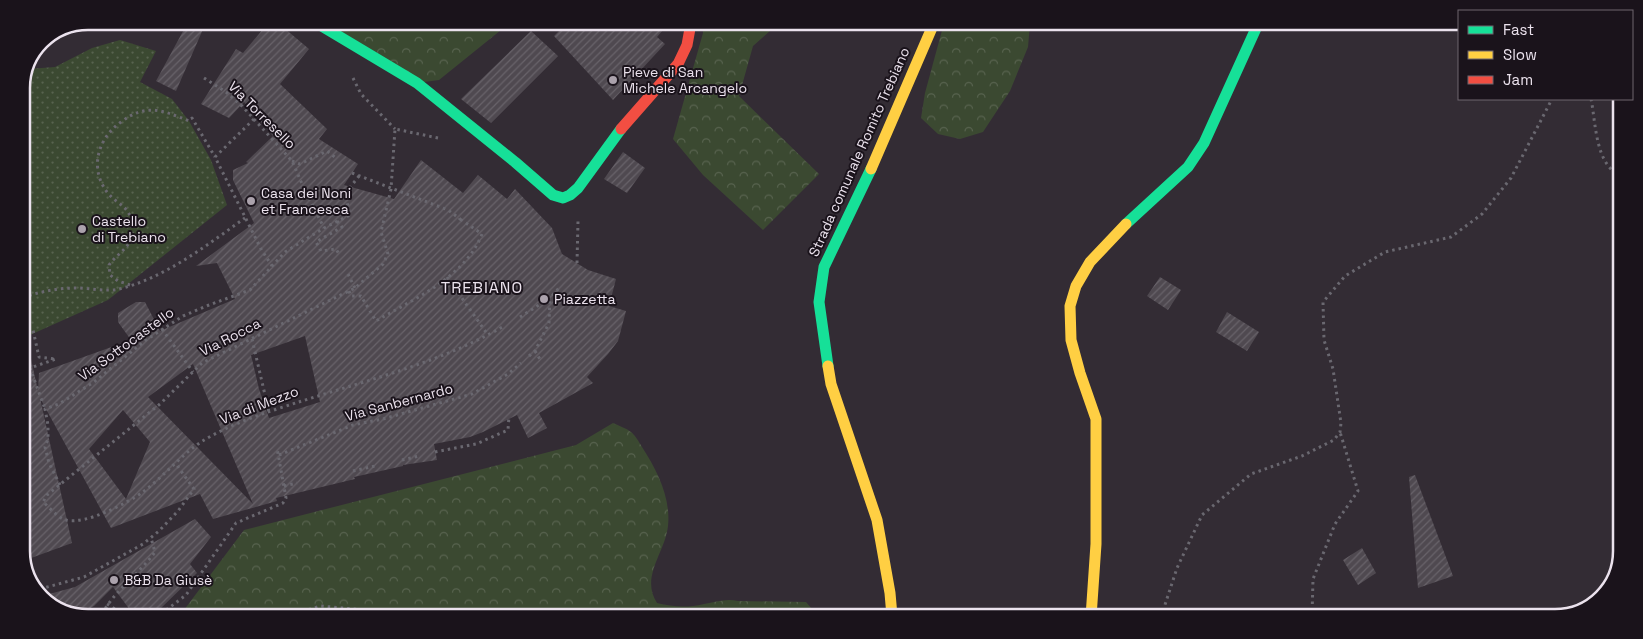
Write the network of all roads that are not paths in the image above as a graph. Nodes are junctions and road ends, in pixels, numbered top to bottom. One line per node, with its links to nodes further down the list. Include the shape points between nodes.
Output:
1 (328, 30): 2 (street, via 417,83 553,195 563,198 578,188 618,132 678,64)
2 (690, 30)
3 (931, 30): 5 (street, Strada comunale Romito Trebiano, via 824,267 819,302 831,384 877,520)
4 (1255, 30): 6 (street, via 1204,143 1188,167 1115,234 1090,262 1076,286 1070,306 1071,340 1096,419 1096,544)
5 (891, 609)
6 (1091, 609)

